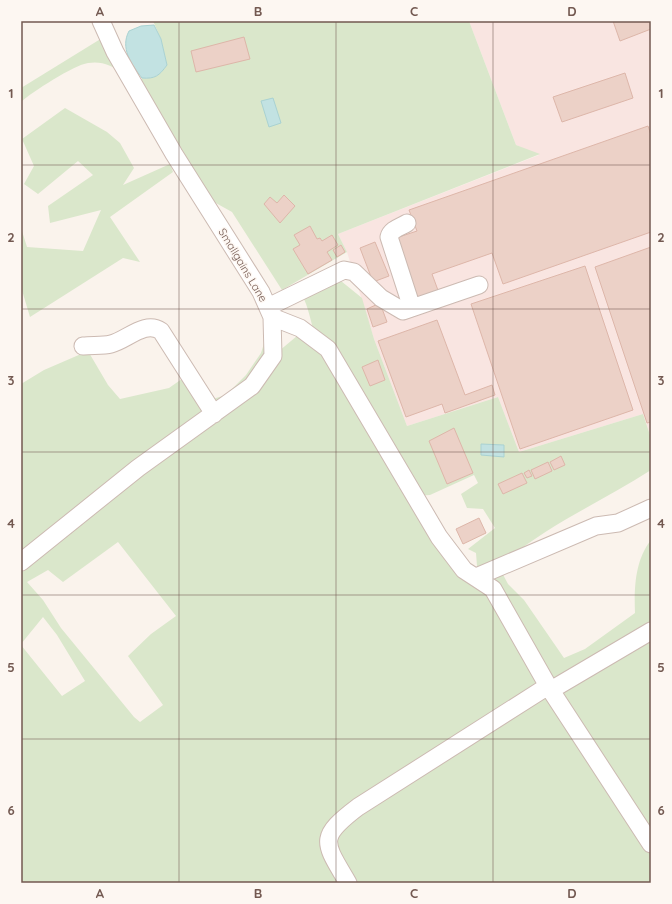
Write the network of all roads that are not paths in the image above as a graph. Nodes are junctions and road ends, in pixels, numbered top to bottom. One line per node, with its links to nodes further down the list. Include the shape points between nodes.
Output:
1 (101, 21): 5 (street, Smallgains Lane, via 115,52 170,148 261,292)
2 (407, 223): 4 (street, via 394,229 389,237)
3 (479, 285): 4 (street)
4 (412, 308): 5 (street, via 403,311 389,304 354,272 344,270)
5 (270, 312): 7 (street, Smallgains Lane, via 273,356 252,386); 10 (street, via 300,328 328,349 439,537 464,570)
6 (83, 346): 7 (street, via 109,344 138,331 156,327)
7 (214, 414): 9 (street, Smallgains Lane, via 138,468)
8 (651, 508): 10 (street, via 618,523 591,528)
9 (21, 562)
10 (476, 577): 12 (street, via 494,589)
11 (651, 631): 12 (street)
12 (550, 688): 13 (street); 14 (street, via 337,822 330,832 329,843 331,852)
13 (651, 844)
14 (348, 883)

